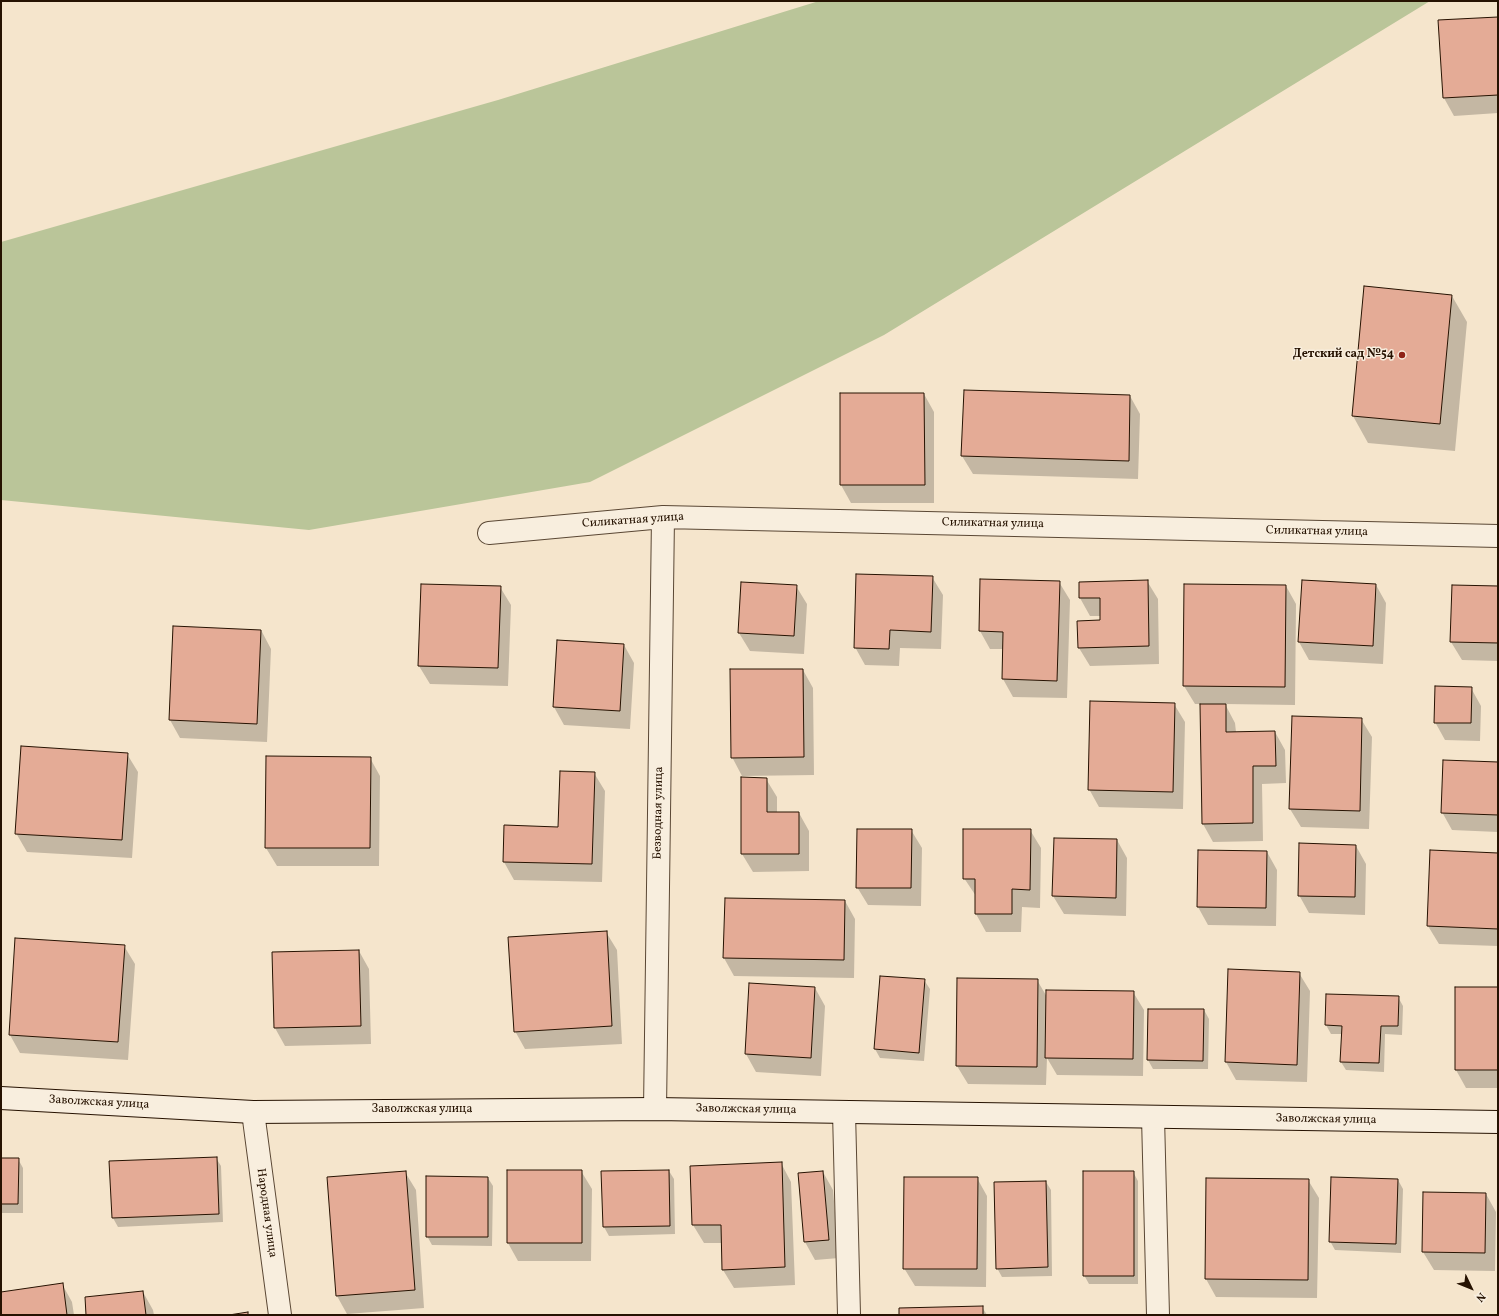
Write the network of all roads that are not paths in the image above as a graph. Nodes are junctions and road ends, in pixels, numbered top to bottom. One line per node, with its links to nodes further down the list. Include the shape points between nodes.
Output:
1 (663, 517): 2 (street, Силикатная улица); 3 (street, Силикатная улица); 5 (street, Безводная улица)
2 (489, 533)
3 (1498, 536)
4 (1, 1098): 6 (street, Заволжская улица)
5 (655, 1109): 6 (street, Заволжская улица); 7 (street, Заволжская улица)
6 (253, 1112): 10 (street, Народная улица)
7 (844, 1112): 8 (street, Заволжская улица); 11 (street)
8 (1154, 1117): 9 (street, Заволжская улица); 12 (street)
9 (1498, 1122)
10 (280, 1315)
11 (849, 1315)
12 (1158, 1315)

